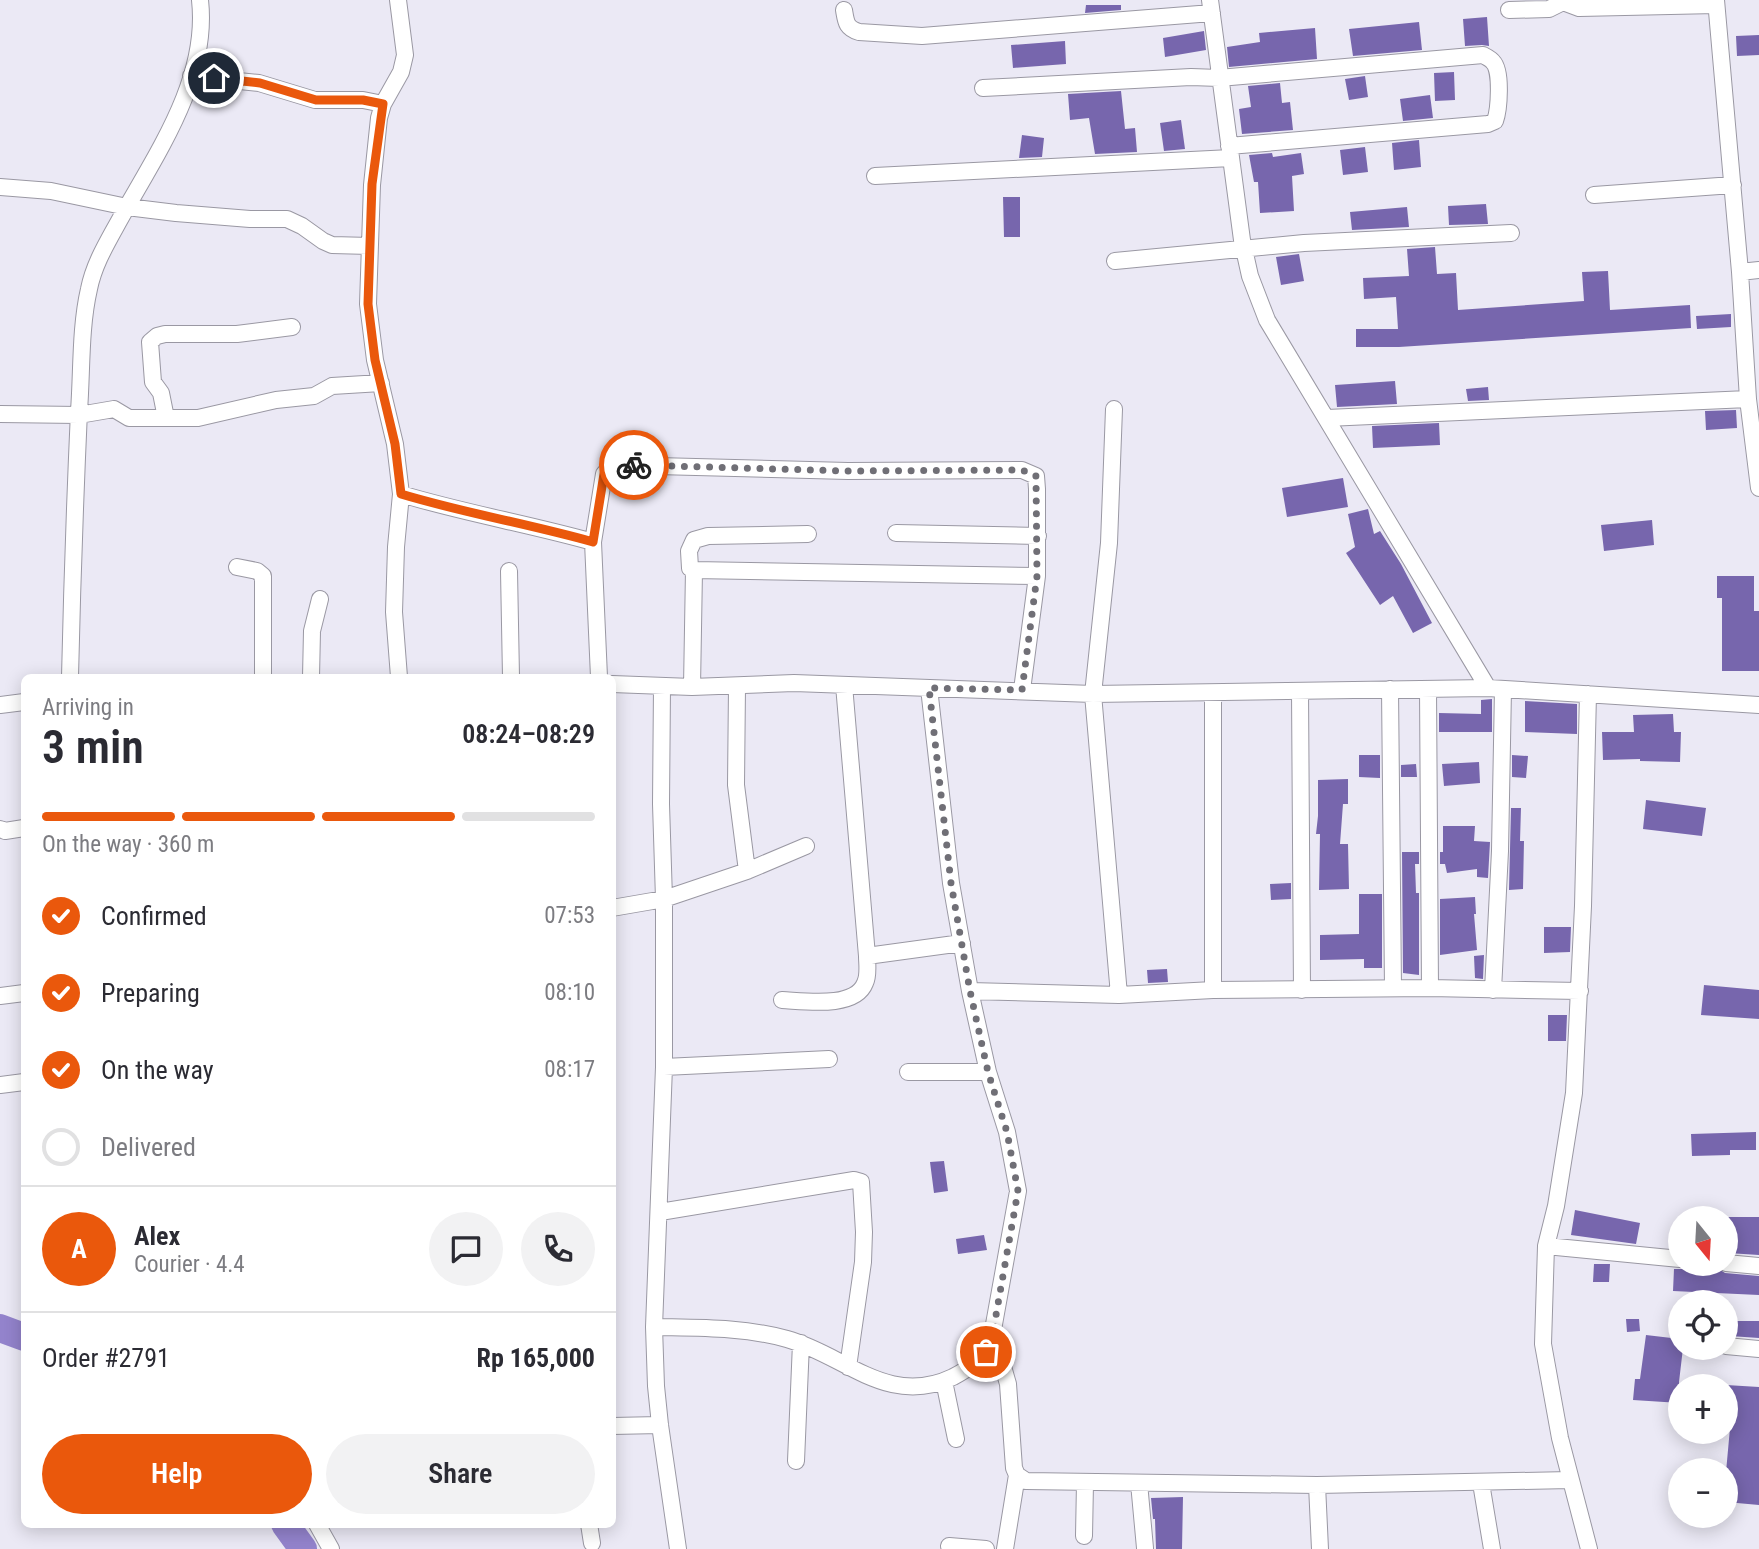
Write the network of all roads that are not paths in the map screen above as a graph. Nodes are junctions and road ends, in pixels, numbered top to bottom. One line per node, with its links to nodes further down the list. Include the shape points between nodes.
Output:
1 (200, 0): 7 (street, via 201,43)
2 (398, 0): 10 (street, via 405,55)
3 (1716, 3): 6 (street, via 1579,8 1563,2 1549,9); 13 (street)
4 (1211, 7): 5 (street, via 922,36 851,30); 8 (street)
5 (844, 10)
6 (1509, 10)
7 (191, 76): 10 (street, via 260,83 316,100); 16 (street, via 172,123)
8 (1219, 78): 9 (street); 11 (street); 11 (street, via 1483,55 1498,71 1498,112 1488,124)
9 (983, 88)
10 (383, 104): 18 (street, via 372,184)
11 (1230, 152): 12 (street); 19 (street)
12 (875, 176)
13 (1733, 185): 15 (street); 22 (street)
14 (0, 187): 16 (street, via 51,191)
15 (1594, 195)
16 (127, 207): 18 (street, via 287,219 332,245); 30 (street, via 98,260 89,289)
17 (1511, 233): 19 (street)
18 (370, 246): 26 (street, via 368,304)
19 (1244, 248): 20 (street); 32 (street, via 1267,320)
20 (1115, 261)
21 (1759, 270): 22 (street)
22 (1740, 272): 24 (street)
23 (1759, 303): 24 (street)
24 (1742, 304): 27 (street)
25 (292, 327): 31 (street, via 237,334 165,334 150,342 153,382 161,393)
26 (381, 383): 31 (street, via 332,386 314,396 276,400 206,418); 34 (street)
27 (1748, 399): 32 (street); 33 (street)
28 (1114, 409): 61 (street, via 1109,543)
29 (0, 414): 30 (street)
30 (79, 415): 31 (street, via 114,409 129,418); 44 (street)
31 (166, 418)
32 (1327, 418): 58 (street)
33 (1759, 483)
34 (401, 494): 38 (street); 47 (street, via 394,612)
35 (896, 533): 37 (street)
36 (808, 534): 40 (street, via 694,540 688,561)
37 (1038, 536): 38 (street, via 1036,476 1022,470 618,465 604,474); 42 (street)
38 (593, 542): 49 (street)
39 (237, 567): 45 (street, via 263,576)
40 (694, 570): 42 (street); 53 (street)
41 (509, 571): 48 (street)
42 (1037, 576): 59 (street)
43 (320, 599): 46 (street, via 312,631)
44 (70, 674)
45 (262, 674)
46 (312, 674)
47 (399, 674)
48 (511, 674)
49 (599, 674)
50 (616, 684): 52 (street)
51 (844, 685): 54 (street); 55 (street); 74 (street)
52 (662, 687): 53 (street); 71 (street)
53 (692, 687): 54 (street)
54 (737, 687): 70 (street, via 736,785)
55 (929, 688): 59 (street); 73 (street)
56 (1390, 689): 57 (street); 60 (street); 75 (street)
57 (1428, 689): 58 (street); 76 (street)
58 (1495, 689): 63 (street); 79 (street, via 1500,851)
59 (1022, 690): 61 (street)
60 (1300, 691): 62 (street); 78 (street)
61 (1093, 694): 62 (street); 83 (street)
62 (1213, 694): 77 (street)
63 (1588, 694): 66 (street); 81 (street)
64 (21, 702): 65 (street)
65 (0, 705)
66 (1759, 705)
67 (21, 828): 68 (street)
68 (0, 829)
69 (806, 846): 70 (street)
70 (747, 871): 71 (street)
71 (664, 899): 72 (street); 87 (street)
72 (616, 907)
73 (962, 943): 74 (street); 80 (street)
74 (867, 956): 85 (street, via 865,985 851,998)
75 (1393, 988): 76 (street); 78 (street)
76 (1430, 988): 79 (street)
77 (1213, 990): 78 (street); 83 (street)
78 (1302, 990)
79 (1493, 990): 81 (street)
80 (970, 991): 83 (street); 89 (street)
81 (1580, 991): 93 (street, via 1574,1093)
82 (21, 993): 84 (street)
83 (1119, 995)
84 (0, 996)
85 (782, 1000)
86 (829, 1059): 87 (street)
87 (664, 1067): 92 (street)
88 (908, 1072): 89 (street)
89 (988, 1072): 98 (street, via 1007,1132 1018,1191)
90 (21, 1083): 91 (street)
91 (0, 1085)
92 (660, 1212): 97 (street); 102 (street, via 861,1182 863,1262)
93 (1546, 1245): 94 (street); 109 (street, via 1543,1344)
94 (1668, 1258)
95 (1738, 1264): 96 (street)
96 (1759, 1266)
97 (654, 1328): 99 (street, via 742,1331); 104 (street)
98 (993, 1332): 103 (street, via 976,1364); 108 (street, via 1008,1384)
99 (800, 1343): 102 (street); 107 (street)
100 (1738, 1347): 101 (street)
101 (1759, 1349)
102 (848, 1367): 103 (street, via 884,1384)
103 (944, 1381): 106 (street)
104 (660, 1425): 105 (street); 121 (street)
105 (616, 1426)
106 (956, 1439)
107 (796, 1461)
108 (1017, 1475): 110 (street, via 1032,1482); 123 (street)
109 (1570, 1480): 112 (street); 126 (street)
110 (1085, 1483): 111 (street); 116 (street)
111 (1139, 1483): 113 (street); 119 (street)
112 (1481, 1483): 113 (street); 125 (street)
113 (1317, 1485): 124 (street)
114 (319, 1528): 120 (street)
115 (590, 1528): 117 (street)
116 (1084, 1536)
117 (592, 1543)
118 (949, 1546): 122 (street)
119 (1145, 1548)
120 (331, 1549)
121 (678, 1549)
122 (986, 1549)
123 (1005, 1549)
124 (1320, 1549)
125 (1492, 1549)
126 (1589, 1549)

